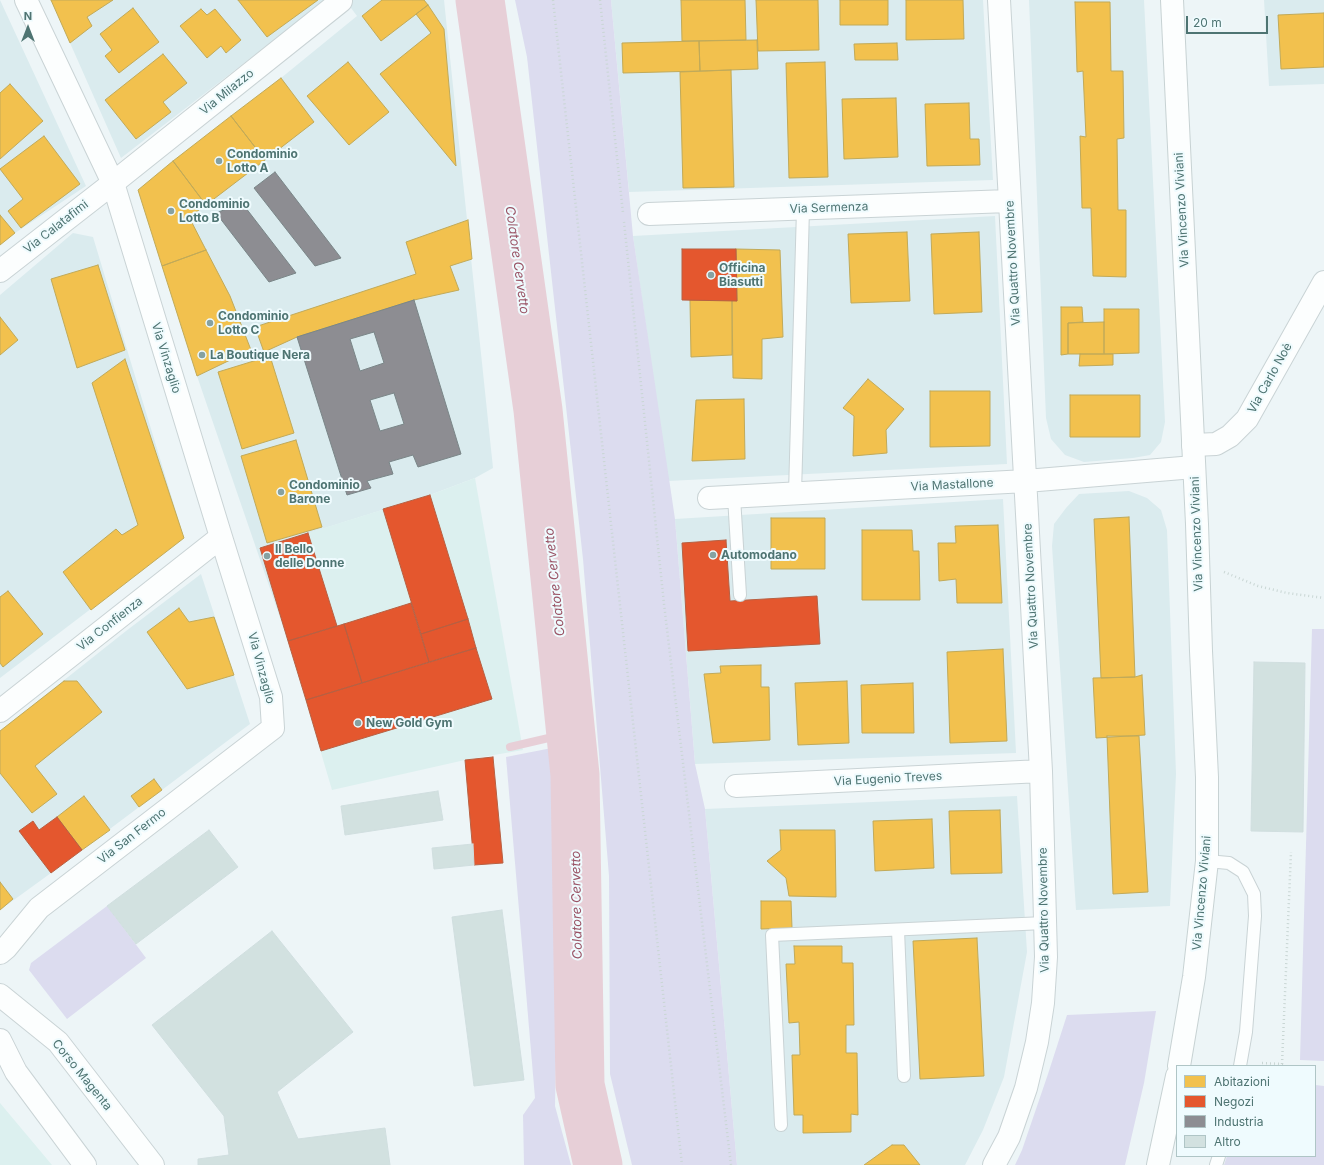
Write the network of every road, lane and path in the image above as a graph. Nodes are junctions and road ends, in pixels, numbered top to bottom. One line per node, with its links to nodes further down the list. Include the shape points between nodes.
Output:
1 (26, 0): 7 (street, Via Vinzaglio)
2 (340, 0): 7 (street, Via Milazzo)
3 (553, 0): 41 (path)
4 (600, 0): 42 (path, via 663,596)
5 (999, 0): 8 (street, Via Quattro Novembre)
6 (1172, 0): 13 (street, Via Vincenzo Viviani)
7 (113, 183): 11 (street, Via Calatafimi); 19 (street, Via Vinzaglio)
8 (1009, 201): 9 (street, Via Sermenza); 15 (street, Via Quattro Novembre)
9 (803, 209): 10 (street, Via Sermenza); 16 (lane)
10 (648, 214)
11 (0, 271)
12 (1324, 282): 13 (street, Via Carlo Noè, via 1247,419 1230,436 1216,444)
13 (1193, 445): 14 (street, Via Vincenzo Viviani)
14 (1194, 467): 15 (street, Via Mastallone); 28 (street, Via Vincenzo Viviani, via 1208,777)
15 (1026, 481): 16 (street, Via Mastallone); 25 (street, Via Quattro Novembre)
16 (795, 493): 17 (street, Via Mastallone)
17 (734, 497): 18 (street, Via Mastallone); 21 (lane)
18 (709, 498)
19 (221, 537): 23 (street, Via Confienza); 24 (street, Via Vinzaglio, via 271,697)
20 (1224, 572): 22 (path, via 1258,586)
21 (740, 595)
22 (1324, 598)
23 (0, 711)
24 (273, 728): 31 (street, Via San Fermo, via 39,908)
25 (1041, 771): 26 (street, Via Eugenio Treves); 29 (street, Via Quattro Novembre)
26 (736, 786)
27 (1292, 852): 34 (path, via 1282,1064)
28 (1207, 861): 34 (lane, via 1229,862 1243,872 1254,894 1255,916 1249,1001); 35 (street, Via Vincenzo Viviani, via 1194,978)
29 (1045, 923): 30 (lane); 43 (street, Via Quattro Novembre, via 1045,980 1037,1042 1022,1102 1009,1137)
30 (898, 930): 36 (lane); 38 (lane, via 772,935)
31 (0, 952)
32 (0, 995): 40 (street, Corso Magenta, via 58,1042)
33 (0, 1040): 39 (street, via 16,1072)
34 (1241, 1063)
35 (1179, 1065)
36 (904, 1076)
37 (1176, 1081): 44 (street)
38 (781, 1125)
39 (85, 1165)
40 (153, 1165)
41 (682, 1165)
42 (730, 1165)
43 (994, 1165)
44 (1158, 1165)

